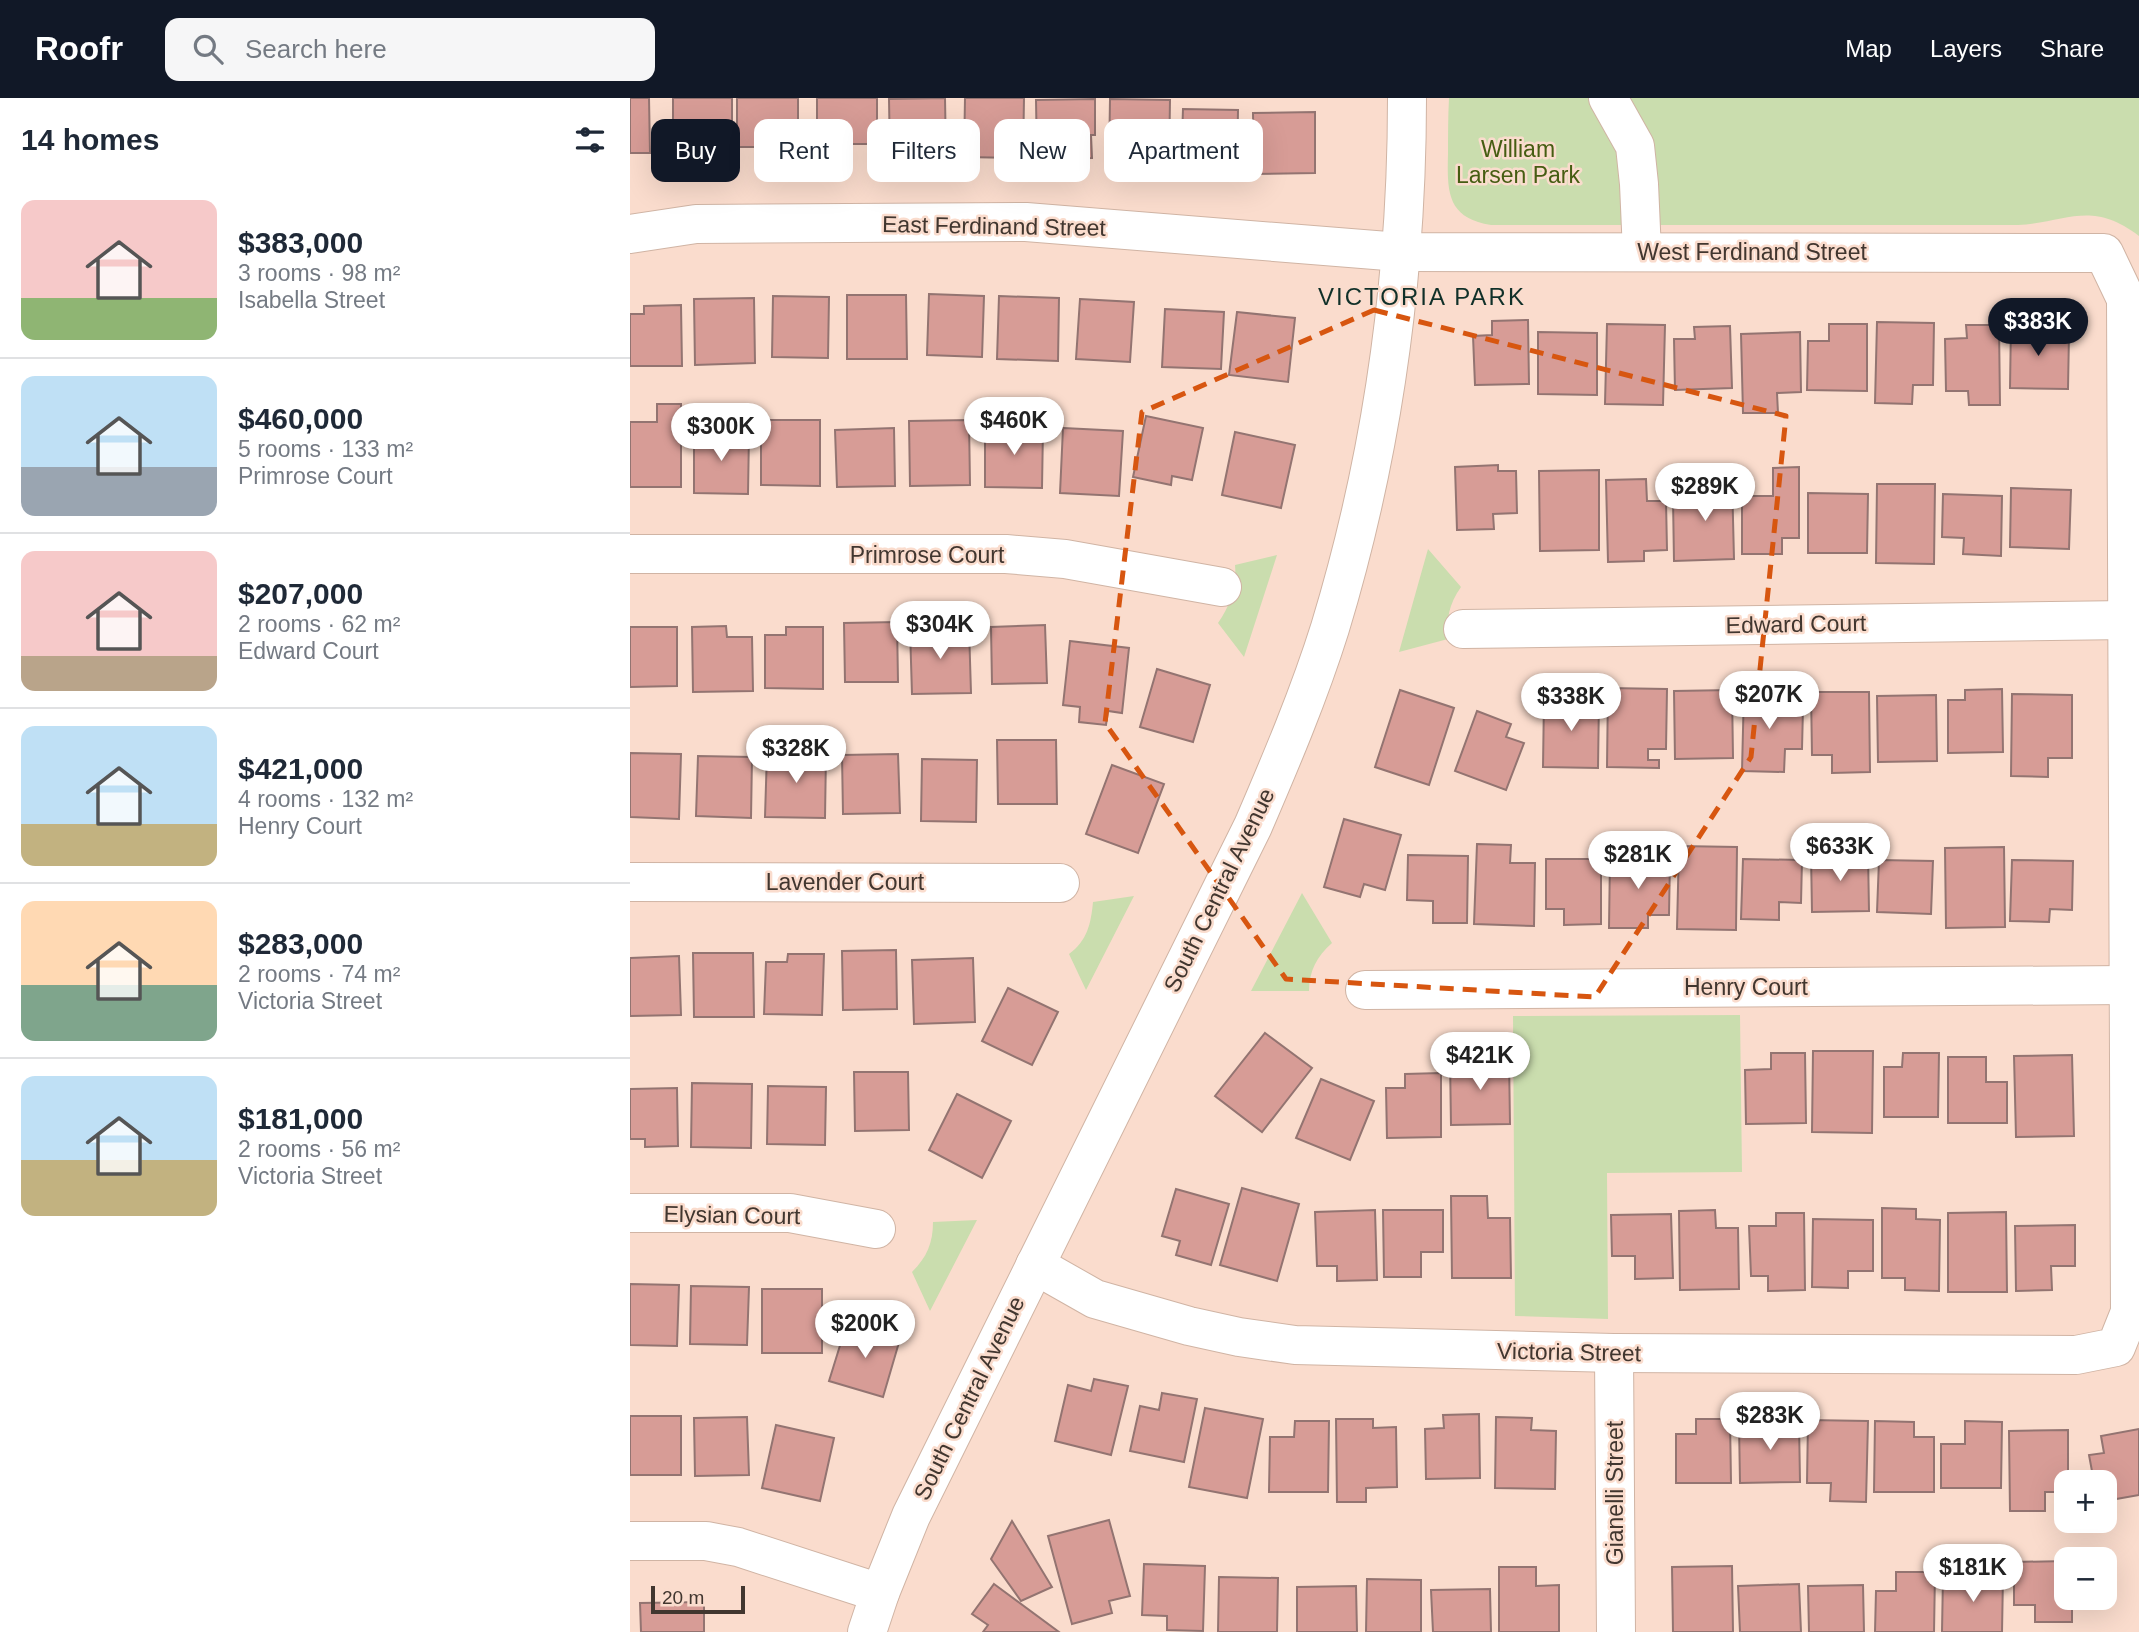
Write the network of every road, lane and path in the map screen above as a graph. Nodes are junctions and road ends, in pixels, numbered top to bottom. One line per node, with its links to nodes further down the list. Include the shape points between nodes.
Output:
1 (1407, 98): 4 (street, South Central Avenue)
2 (1608, 98): 5 (street, via 1635,146)
3 (630, 234): 4 (street, East Ferdinand Street, via 696,224 1026,222)
4 (1400, 252): 5 (street, West Ferdinand Street); 16 (street, South Central Avenue, via 1386,386 1358,526 1329,629 1292,734 1253,826)
5 (1642, 252): 8 (street, West Ferdinand Street, via 2104,253 2126,299)
6 (630, 554): 7 (street, Primrose Court, via 1006,554 1065,559)
7 (1222, 587)
8 (2128, 620): 9 (street, Edward Court); 12 (street)
9 (1463, 629)
10 (630, 882): 11 (street, Lavender Court)
11 (1060, 883)
12 (2128, 985): 13 (street, Henry Court); 17 (street, Victoria Street, via 2130,1312 2116,1347 2077,1355)
13 (1365, 990)
14 (630, 1213): 15 (street, Elysian Court, via 790,1213)
15 (876, 1229)
16 (1035, 1265): 17 (street, Victoria Street, via 1095,1299 1239,1337 1295,1345); 19 (street, South Central Avenue, via 911,1516)
17 (1614, 1353): 21 (street, Gianelli Street)
18 (630, 1541): 19 (street, via 706,1541 738,1547)
19 (880, 1593): 20 (street, South Central Avenue)
20 (867, 1632)
21 (1616, 1632)

